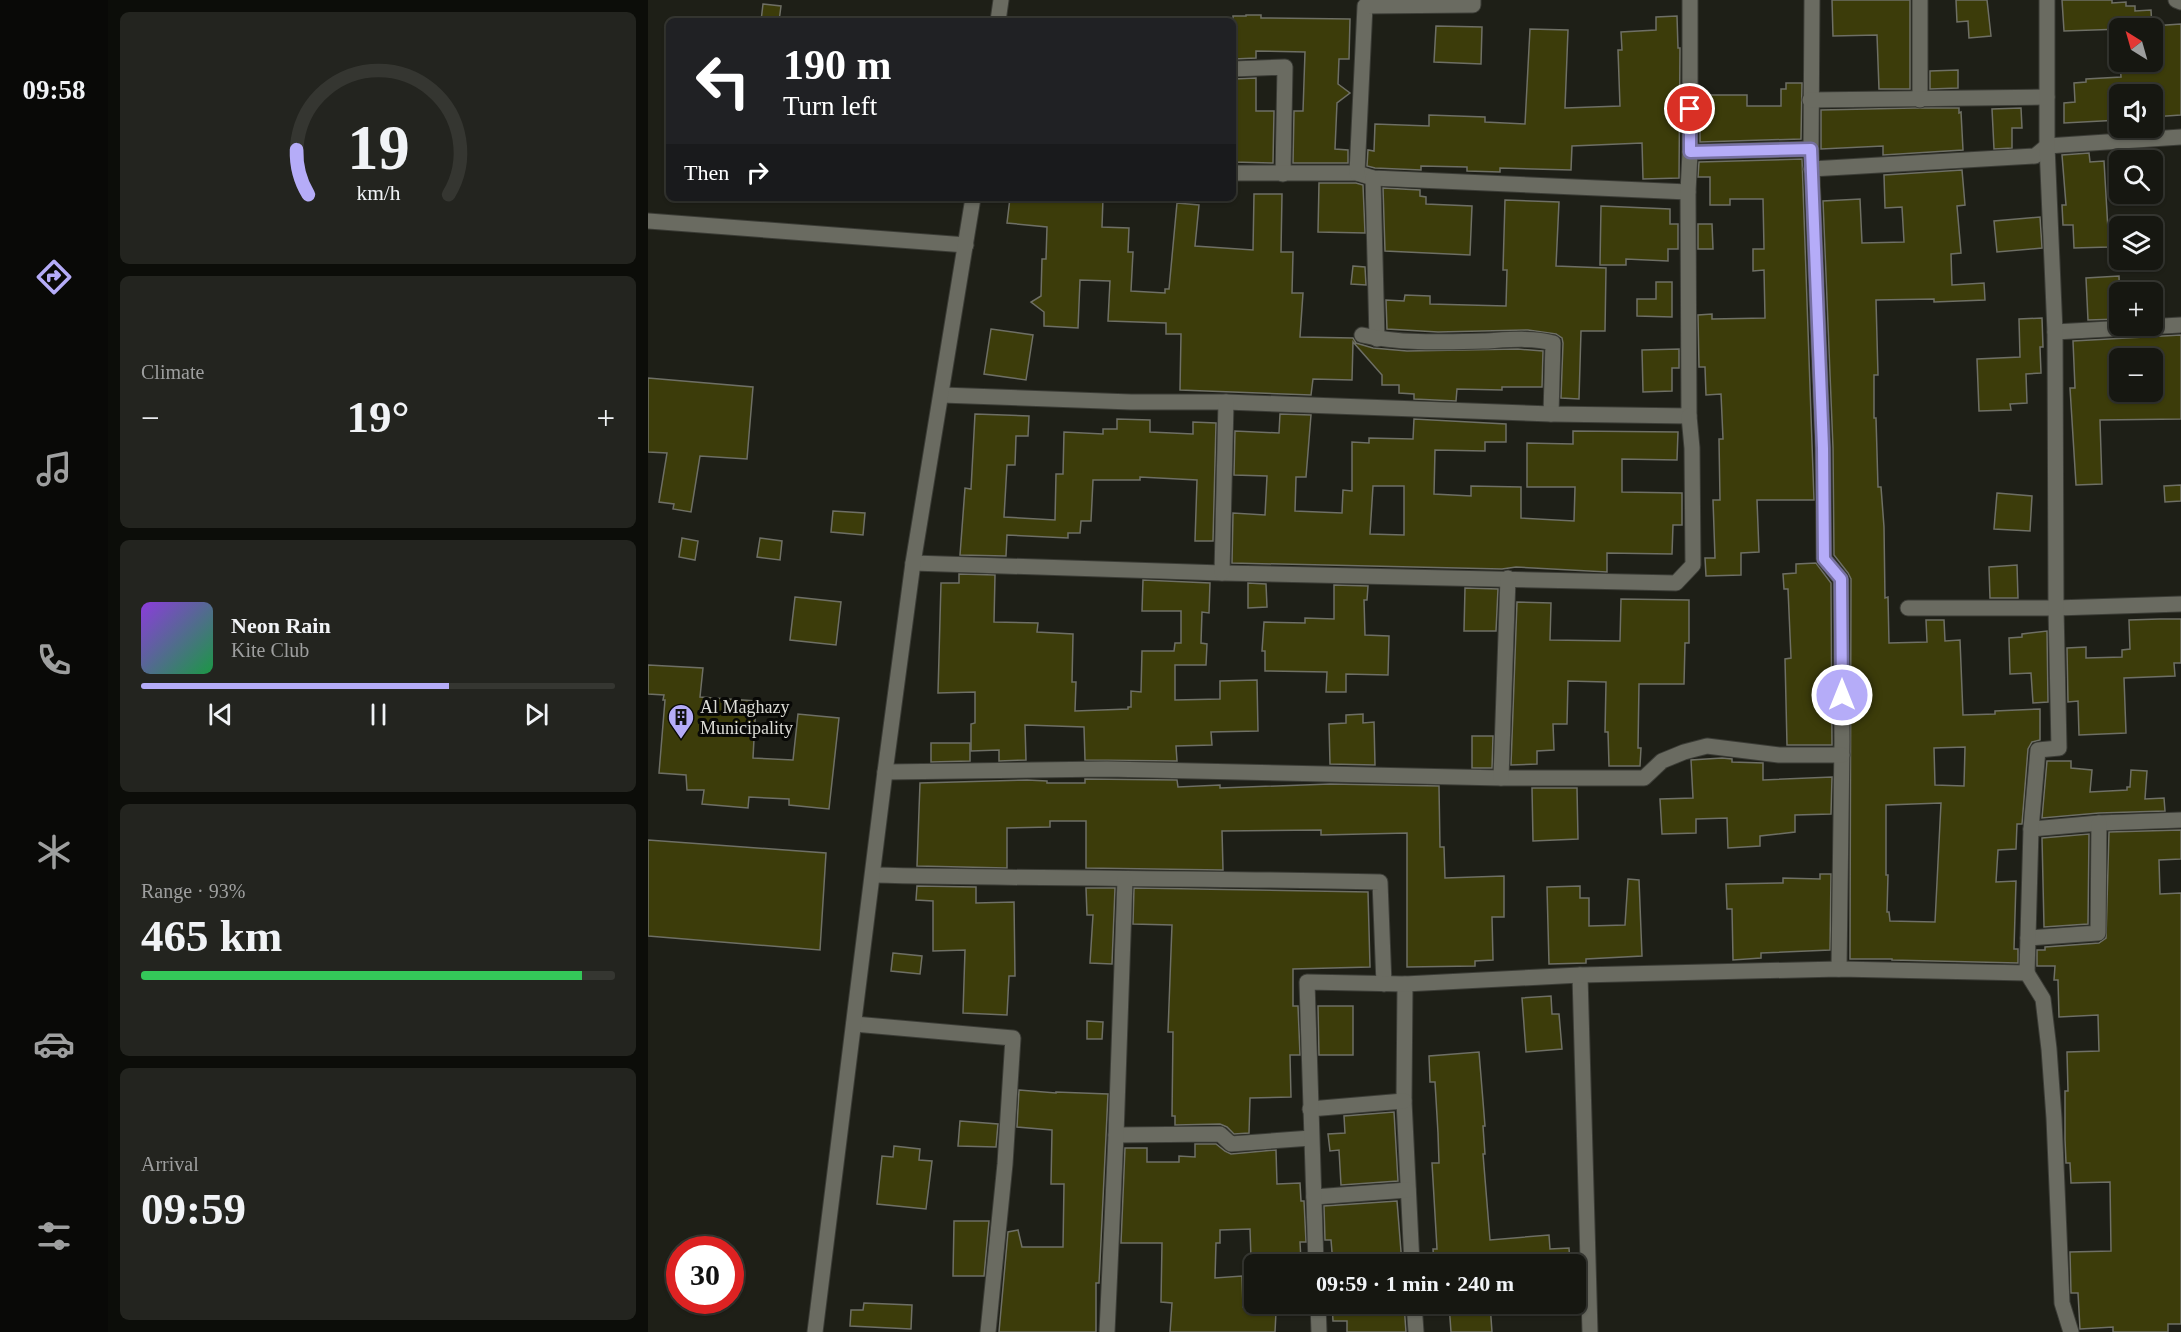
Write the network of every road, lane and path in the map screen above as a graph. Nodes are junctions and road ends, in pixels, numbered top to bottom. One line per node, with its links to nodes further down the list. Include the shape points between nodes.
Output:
1 (1001, 0): 9 (street)
2 (1473, 0): 20 (street, via 1473,4 1365,6)
3 (1690, 0): 17 (street)
4 (1812, 0): 12 (street)
5 (1920, 0): 13 (street)
6 (2048, 0): 11 (street)
7 (2176, 0): 8 (street)
8 (2181, 2)
9 (998, 18)
10 (1236, 69): 21 (street, via 1285,67)
11 (2047, 97): 13 (street); 15 (street)
12 (1810, 100): 13 (street); 16 (street)
13 (1920, 100)
14 (2181, 137): 15 (street)
15 (2047, 146): 18 (street, via 2035,156); 28 (street)
16 (1811, 149): 17 (street); 18 (street)
17 (1690, 152): 23 (street)
18 (1811, 169): 39 (street, via 1824,559 1841,579)
19 (1236, 172): 21 (street)
20 (1357, 173): 21 (street); 22 (street)
21 (1283, 174)
22 (1373, 178): 23 (street); 31 (street, via 1370,337 1553,344)
23 (1688, 192): 32 (street)
24 (973, 201): 26 (street)
25 (648, 221): 26 (street)
26 (966, 245): 29 (street)
27 (2181, 325): 28 (street)
28 (2055, 332): 38 (street)
29 (942, 395): 30 (street); 33 (street)
30 (1226, 402): 31 (street); 34 (street)
31 (1551, 414): 32 (street)
32 (1689, 416): 35 (street, via 1693,565 1676,583 1538,582)
33 (913, 563): 34 (street); 40 (street)
34 (1222, 573): 35 (street)
35 (1508, 578): 41 (street)
36 (2181, 604): 38 (street)
37 (1908, 608): 38 (street)
38 (2056, 608): 44 (street, via 2059,748 2038,750)
39 (1842, 755): 41 (street, via 1779,755 1707,747 1662,761 1644,778); 48 (street)
40 (885, 772): 41 (street, via 1107,769); 45 (street)
41 (1501, 778)
42 (2181, 820): 43 (street)
43 (2099, 823): 44 (street); 47 (street, via 2098,933)
44 (2031, 829): 47 (street)
45 (873, 875): 46 (street); 53 (street)
46 (1125, 879): 51 (street, via 1380,882); 56 (street)
47 (2028, 938): 49 (street)
48 (1839, 969): 49 (street); 50 (street)
49 (2027, 973): 70 (street, via 2043,999 2054,1118 2062,1303)
50 (1580, 975): 52 (street); 69 (street)
51 (1384, 984): 52 (street); 55 (street, via 1307,982)
52 (1405, 984): 54 (street)
53 (854, 1024): 64 (street); 65 (street, via 1013,1038)
54 (1404, 1101): 55 (street); 58 (street)
55 (1310, 1109): 57 (street)
56 (1116, 1135): 57 (street, via 1220,1134 1231,1144); 66 (street)
57 (1311, 1138): 59 (street)
58 (1408, 1190): 59 (street); 61 (street)
59 (1314, 1197): 60 (street)
60 (1316, 1254)
61 (1411, 1254)
62 (1318, 1314): 67 (street)
63 (1415, 1314): 68 (street)
64 (815, 1332)
65 (988, 1332)
66 (1107, 1332)
67 (1318, 1332)
68 (1416, 1332)
69 (1590, 1332)
70 (2071, 1332)

